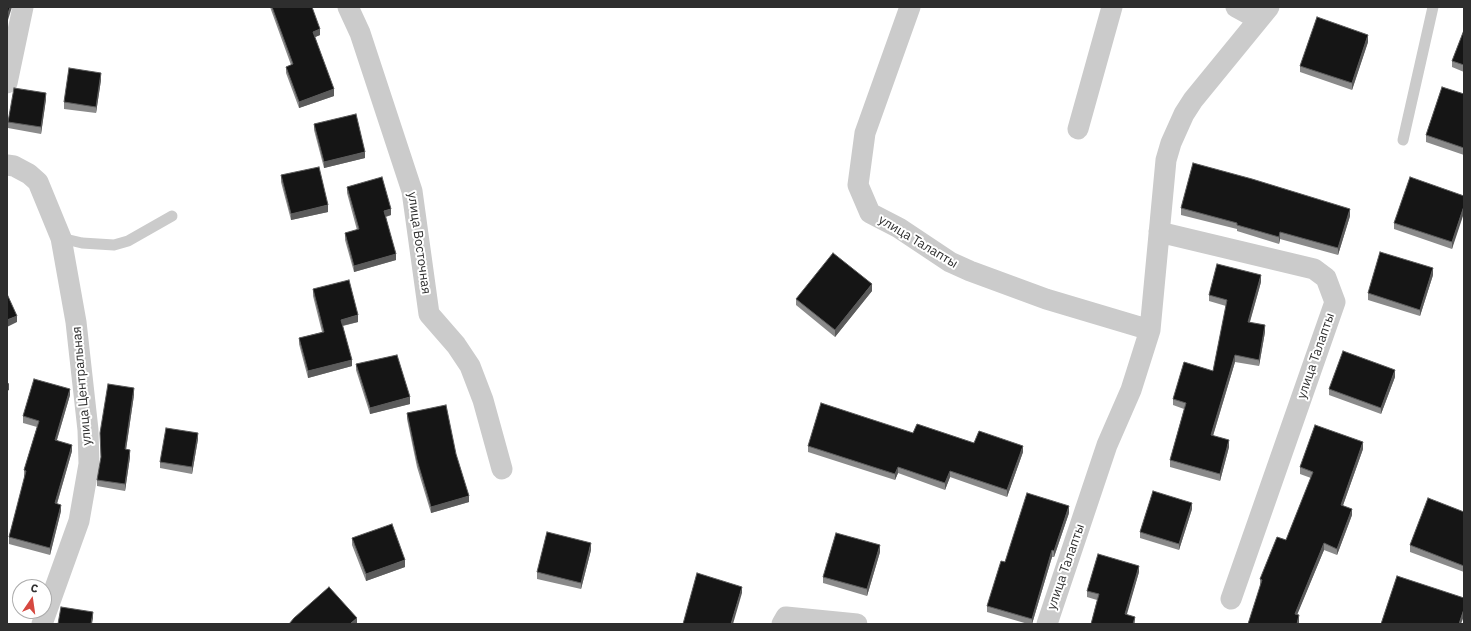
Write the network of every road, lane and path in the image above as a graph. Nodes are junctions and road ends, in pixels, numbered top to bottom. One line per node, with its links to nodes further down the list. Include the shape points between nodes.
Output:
1 (23, 7): 8 (street)
2 (348, 7): 16 (street, улица Восточная, via 360,33 412,191 429,314 456,345 470,366 483,400)
3 (910, 7): 15 (street, улица Талапты, via 865,133 858,185 870,213 899,228 950,262 970,271 1046,299)
4 (1112, 7): 9 (street)
5 (1236, 7): 7 (street)
6 (1433, 7): 10 (lane)
7 (1264, 13): 13 (street, улица Талапты, via 1184,114 1166,160)
8 (7, 83)
9 (1078, 129)
10 (1403, 140)
11 (7, 165): 14 (street, улица Центральная, via 29,174 38,182)
12 (172, 216): 14 (lane, via 128,241 114,245 82,243)
13 (1159, 232): 15 (street, улица Талапты); 17 (street, улица Талапты, via 1314,269 1326,278 1335,302)
14 (61, 238): 18 (street, улица Центральная, via 76,322 88,430 89,464 79,521)
15 (1150, 330): 21 (street, улица Талапты, via 1131,390 1107,445)
16 (502, 469)
17 (1231, 599)
18 (42, 624)
19 (782, 624): 20 (street, via 786,616)
20 (857, 624)
21 (1047, 624)

